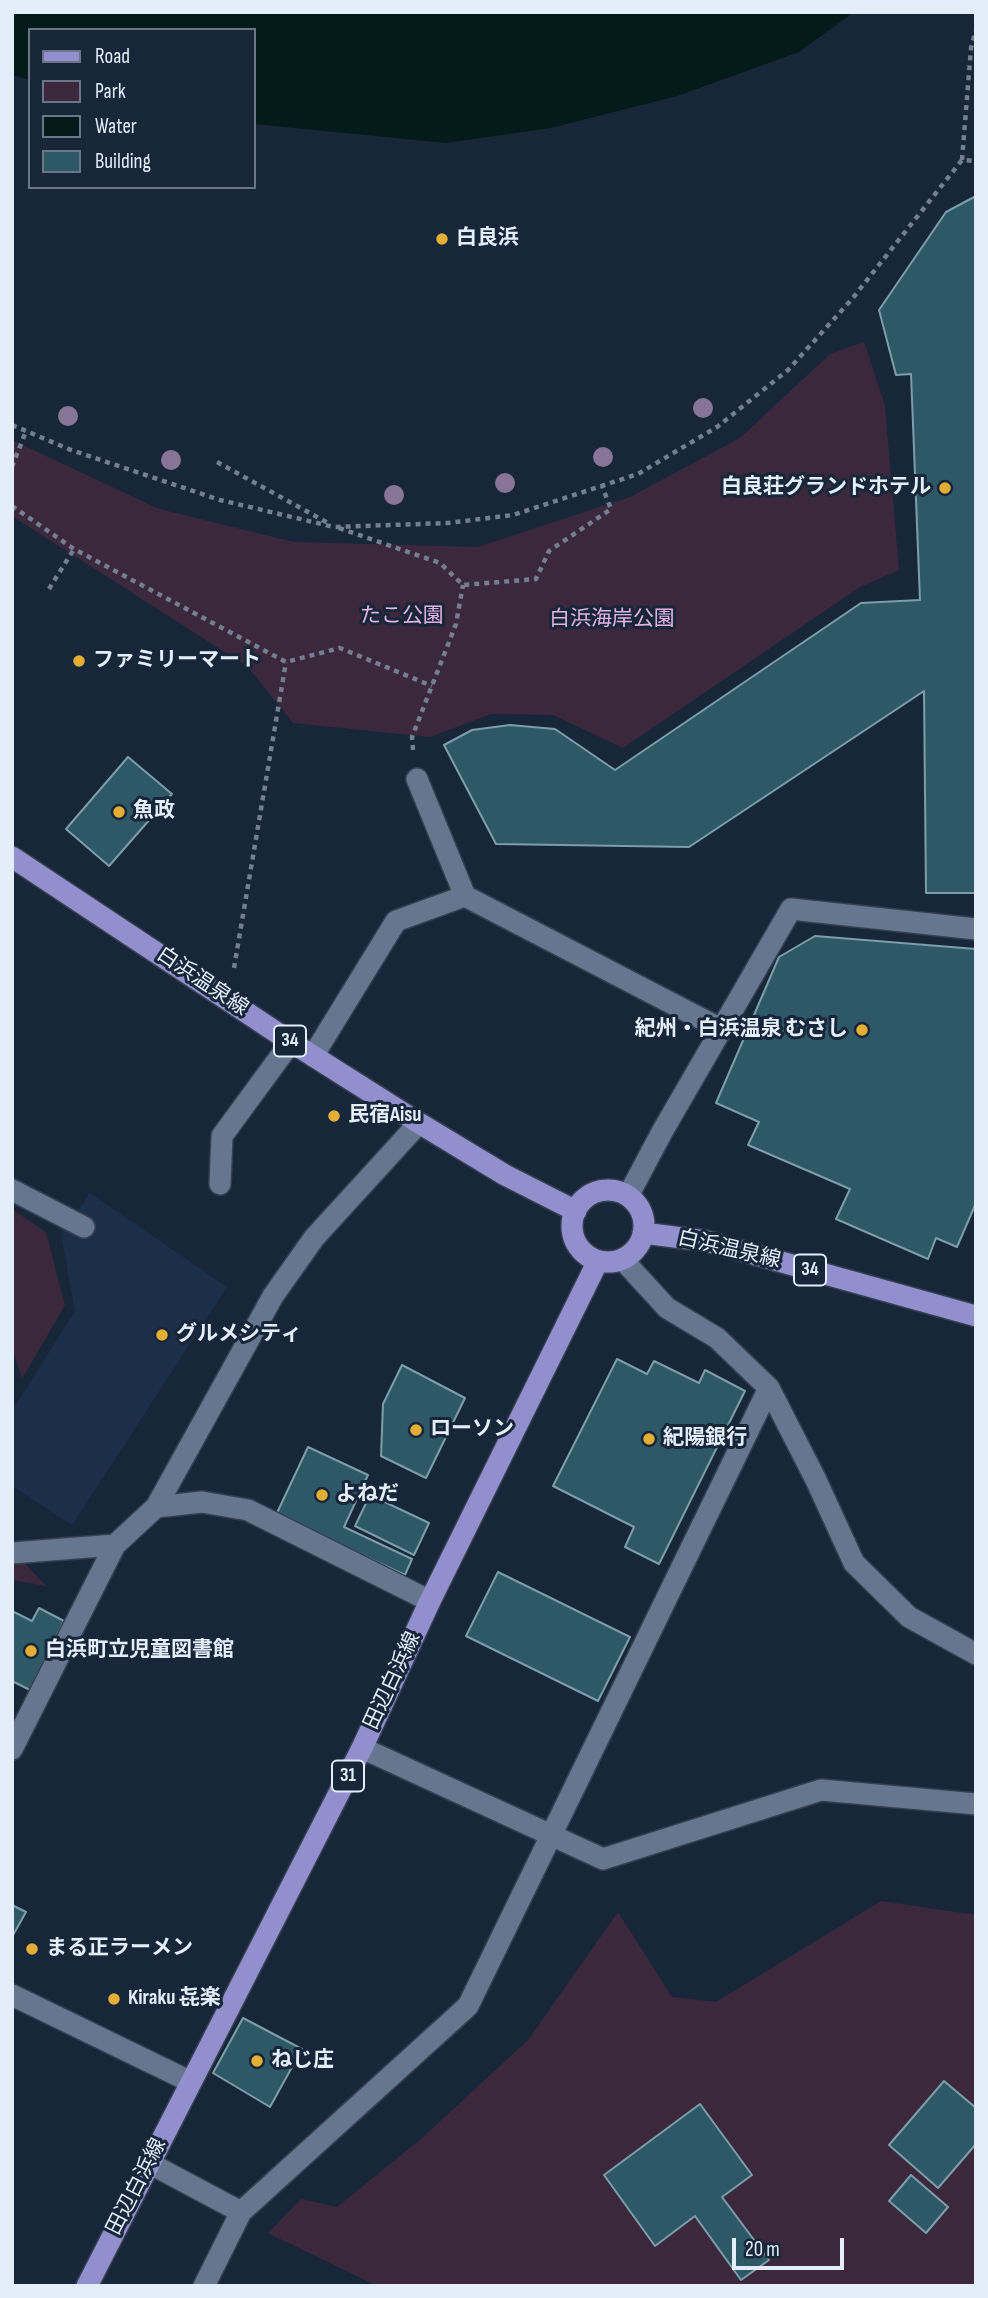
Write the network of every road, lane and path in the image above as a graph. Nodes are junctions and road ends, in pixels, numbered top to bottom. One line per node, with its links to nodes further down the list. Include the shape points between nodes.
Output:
1 (976, 30): 2 (path)
2 (962, 160): 3 (path); 8 (path, via 852,299 788,370 717,427 638,474)
3 (976, 161)
4 (12, 425): 5 (path)
5 (26, 431): 7 (path); 10 (path, via 220,500)
6 (218, 462): 10 (path)
7 (12, 467)
8 (602, 486): 10 (path, via 513,515 449,523); 12 (path, via 611,509 549,551 536,579)
9 (12, 506): 11 (path)
10 (334, 527): 12 (path, via 440,562)
11 (74, 549): 13 (path); 14 (path)
12 (463, 585): 15 (path, via 456,624)
13 (49, 589)
14 (286, 662): 15 (path, via 340,648); 20 (path)
15 (432, 686): 16 (path, via 412,737)
16 (417, 779): 18 (street)
17 (12, 857): 20 (main road, 白浜温泉線 / 34)
18 (465, 896): 21 (street); 23 (street, via 396,920)
19 (976, 929): 21 (street, via 791,909)
20 (227, 998): 22 (main road, 白浜温泉線 / 34)
21 (721, 1029): 27 (street)
22 (291, 1042): 23 (main road, 白浜温泉線 / 34); 25 (street, via 222,1136)
23 (313, 1056): 24 (main road, 白浜温泉線 / 34)
24 (418, 1123): 28 (main road, 白浜温泉線 / 34); 35 (street, via 314,1238 272,1296)
25 (220, 1184)
26 (12, 1190): 29 (street)
27 (628, 1196): 28 (main road, via 598,1191); 30 (main road, via 641,1212)
28 (576, 1211): 32 (main road, via 572,1221 575,1241 580,1250)
29 (84, 1227)
30 (643, 1233): 31 (main road, via 632,1253); 33 (main road, 白浜温泉線 / 34, via 706,1241)
31 (622, 1259): 32 (main road); 34 (street, via 667,1308 717,1338)
32 (598, 1261): 38 (main road, 田辺白浜線 / 31)
33 (976, 1316)
34 (769, 1388): 39 (street, via 854,1563 909,1617); 43 (street)
35 (156, 1507): 36 (street); 38 (street, via 202,1502 248,1510)
36 (115, 1545): 37 (street); 41 (street)
37 (12, 1553)
38 (430, 1601): 40 (main road, 田辺白浜線 / 31)
39 (976, 1654)
40 (362, 1748): 43 (street); 45 (main road, 田辺白浜線 / 31)
41 (12, 1749)
42 (976, 1804): 43 (street, via 821,1790 603,1859)
43 (550, 1835): 47 (street, via 468,2006)
44 (12, 1995): 45 (street)
45 (191, 2082): 46 (main road, 田辺白浜線 / 31)
46 (149, 2163): 47 (street); 48 (main road, 田辺白浜線 / 31)
47 (241, 2212): 49 (street)
48 (87, 2286)
49 (204, 2286)

